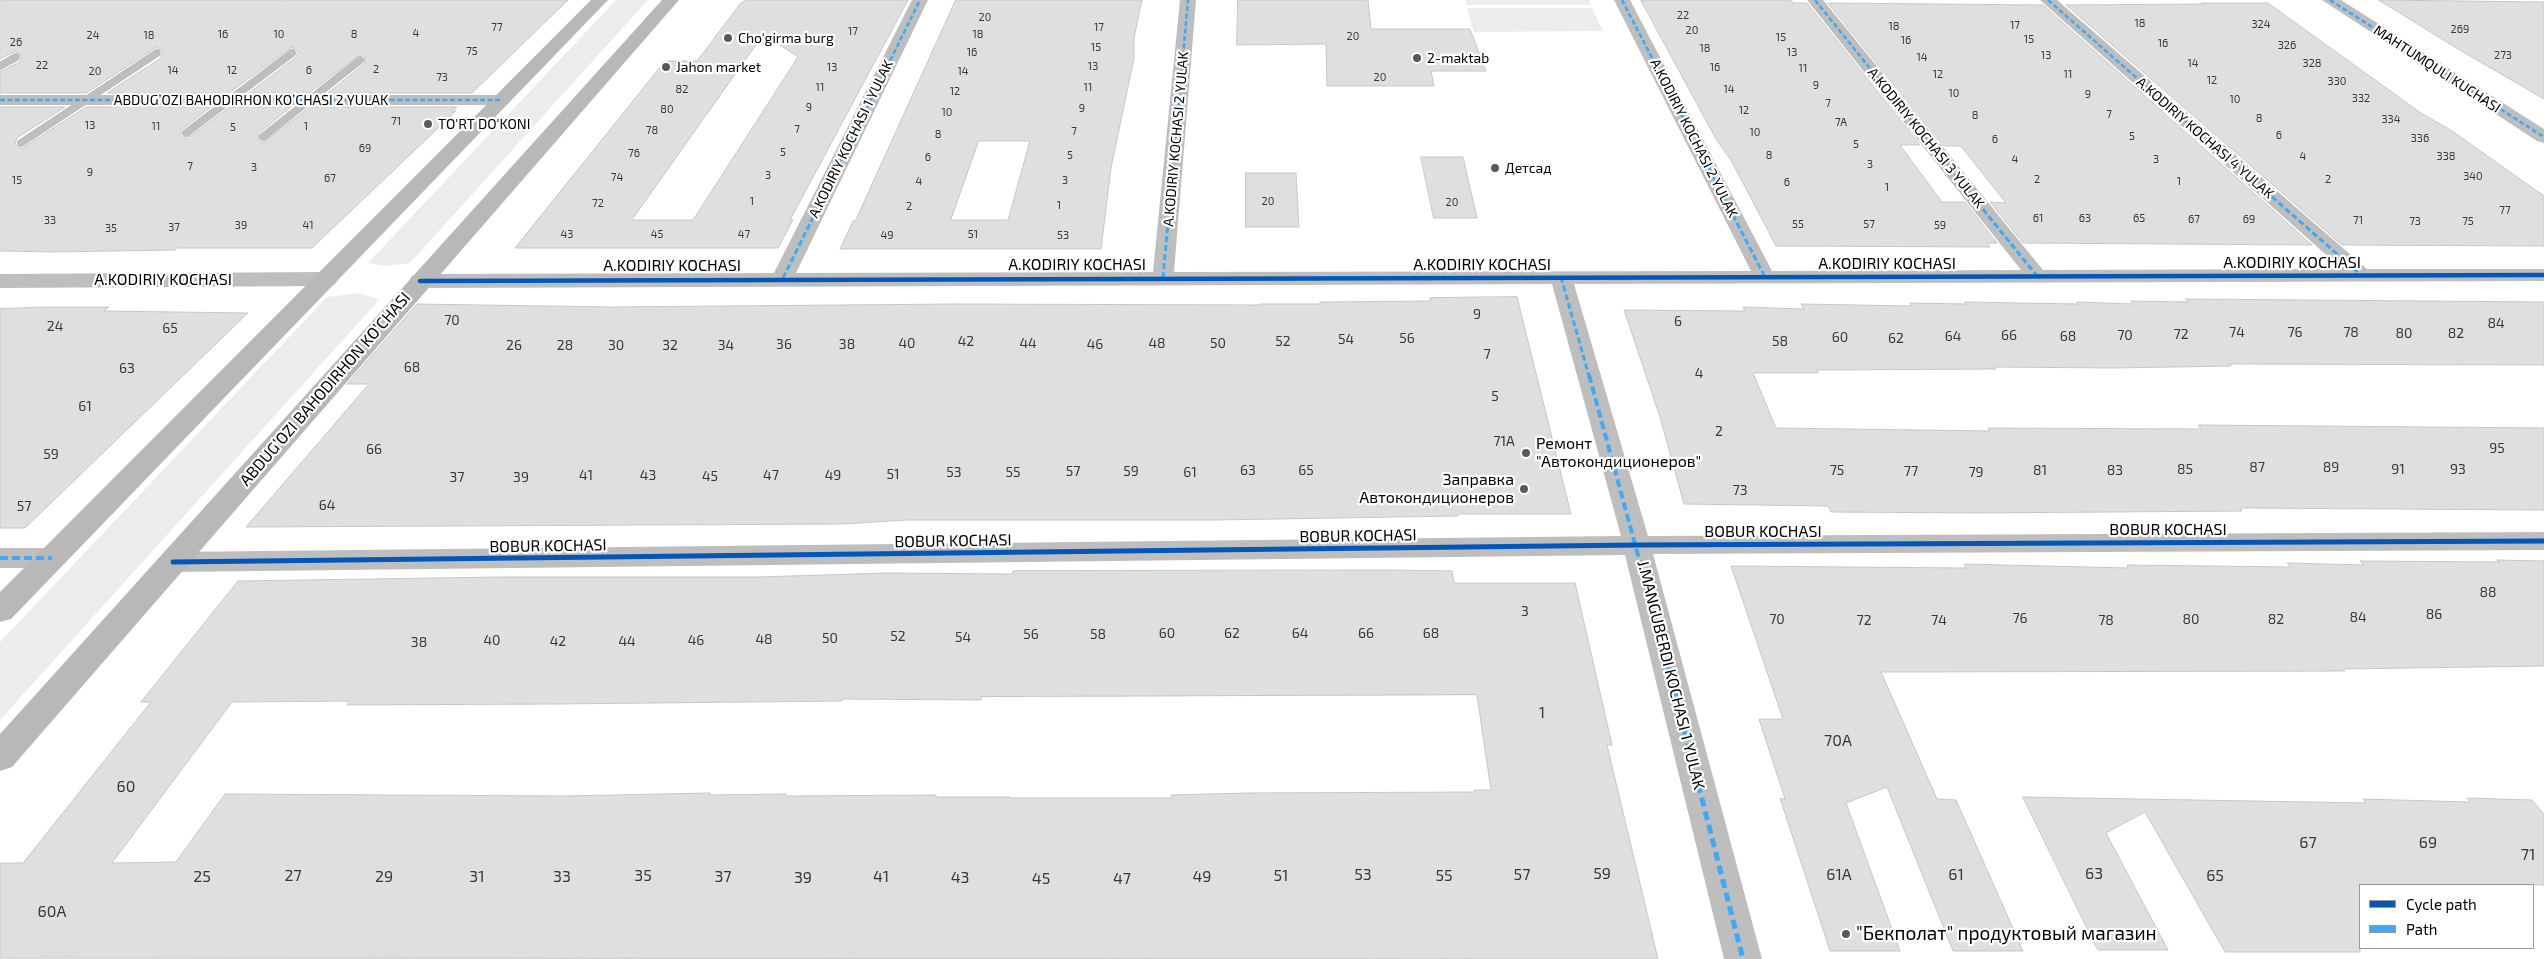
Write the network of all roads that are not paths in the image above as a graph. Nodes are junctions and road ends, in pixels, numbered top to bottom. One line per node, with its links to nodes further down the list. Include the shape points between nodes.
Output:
1 (600, 0): 18 (main road)
2 (671, 0): 32 (main road, ABDUG’OZI BAHODIRHON KO’CHASI)
3 (920, 0): 28 (street, A.KODIRIY KOCHASI 1 YULAK)
4 (1188, 0): 29 (street, A.KODIRIY KOCHASI 2 YULAK)
5 (1622, 0): 27 (street, A.KODIRIY KOCHASI 2 YULAK)
6 (1815, 0): 24 (street, A.KODIRIY KOCHASI 3 YULAK)
7 (2048, 0): 25 (street, A.KODIRIY KOCHASI 4 YULAK)
8 (2330, 0): 21 (street, MAHTUMQULI KUCHASI)
9 (157, 52): 15 (lane)
10 (292, 53): 16 (lane)
11 (16, 57): 13 (lane)
12 (360, 60): 17 (lane)
13 (0, 66)
14 (0, 100): 15 (street, ABDUG’OZI BAHODIRHON KO’CHASI 2 YULAK)
15 (86, 100): 16 (street, ABDUG’OZI BAHODIRHON KO’CHASI 2 YULAK); 22 (lane)
16 (231, 100): 17 (street, ABDUG’OZI BAHODIRHON KO’CHASI 2 YULAK); 19 (lane)
17 (309, 100): 18 (street, ABDUG’OZI BAHODIRHON KO’CHASI 2 YULAK); 20 (lane)
18 (502, 100): 30 (main road)
19 (186, 133)
20 (263, 137)
21 (2544, 137)
22 (20, 143)
23 (2544, 275): 25 (street, A.KODIRIY KOCHASI)
24 (2037, 276): 25 (street, A.KODIRIY KOCHASI); 27 (street, A.KODIRIY KOCHASI)
25 (2362, 276)
26 (1560, 277): 27 (street, A.KODIRIY KOCHASI); 29 (street, A.KODIRIY KOCHASI); 34 (street, J.MANGUBERDI KOCHASI 1 YULAK)
27 (1765, 277)
28 (783, 278): 29 (street, A.KODIRIY KOCHASI); 32 (street, A.KODIRIY KOCHASI)
29 (1164, 278)
30 (326, 279): 31 (street, A.KODIRIY KOCHASI); 36 (main road)
31 (0, 281)
32 (420, 281): 37 (main road, ABDUG’OZI BAHODIRHON KO’CHASI)
33 (2544, 541): 34 (street, BOBUR KOCHASI)
34 (1637, 545): 37 (street, BOBUR KOCHASI); 40 (street, J.MANGUBERDI KOCHASI 1 YULAK)
35 (0, 558): 36 (street)
36 (52, 558): 38 (main road)
37 (173, 562): 39 (main road, ABDUG’OZI BAHODIRHON KO’CHASI)
38 (0, 611)
39 (0, 757)
40 (1743, 959)

